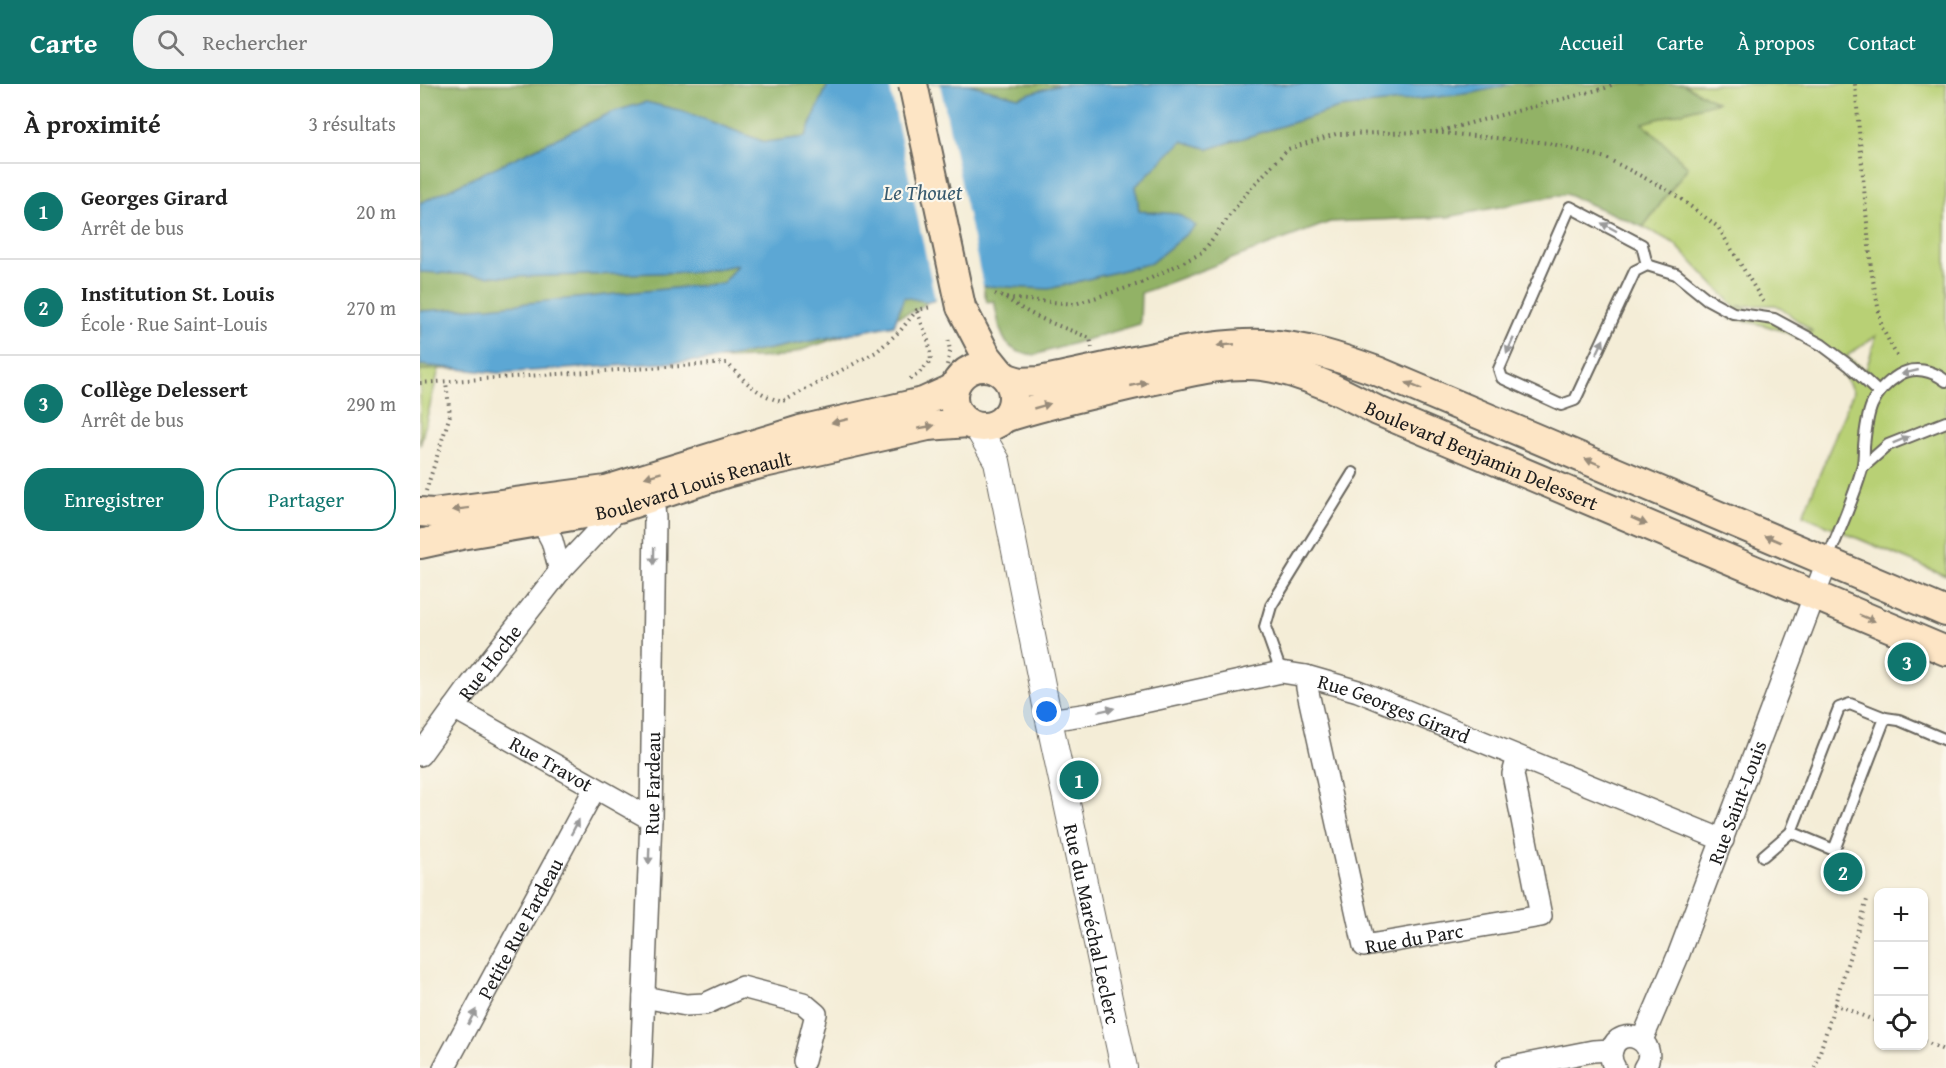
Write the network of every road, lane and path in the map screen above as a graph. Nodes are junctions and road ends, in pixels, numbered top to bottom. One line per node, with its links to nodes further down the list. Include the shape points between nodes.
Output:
1 (913, 84): 9 (main road, bridge)
2 (1613, 84): 4 (path)
3 (1855, 84): 13 (path, via 1870,269 1882,328)
4 (1432, 132): 7 (path, via 1336,134 1288,149 1248,191 1202,253 1139,284 1075,304); 11 (path, via 1549,143 1606,158 1670,191 1718,227)
5 (1647, 265): 5 (lane, one-way to 5, via 1642,245 1570,207 1500,369 1502,378 1561,405 1575,400 1635,272); 11 (lane, via 1676,274 1707,299 1733,313)
6 (995, 294): 7 (path)
7 (1005, 298): 12 (path, via 1045,321 1090,338)
8 (931, 307): 10 (path)
9 (962, 307): 14 (main road, via 986,355); 18 (main road)
10 (917, 310): 15 (path, via 931,361); 17 (path, via 876,352 782,402 753,389 727,363)
11 (1774, 319): 20 (lane, via 1822,345)
12 (1092, 351)
13 (1905, 372): 16 (lane, one-way to 13, via 1924,369); 20 (lane)
14 (1002, 374): 18 (main road, via 976,367); 21 (main road, via 1012,388 1010,409); 30 (main road, Boulevard Benjamin Delessert, one-way to 14, via 1377,371 1311,350 1230,344 1040,381 1020,382)
15 (909, 379)
16 (1946, 381)
17 (446, 382): 19 (path); 26 (path, via 450,415)
18 (957, 383): 21 (main road, via 953,398 960,417); 26 (main road, Boulevard Louis Renault, one-way to 26, via 923,402 800,430 606,490 433,513)
19 (420, 384)
20 (1878, 392): 23 (lane, via 1866,425)
21 (987, 422): 25 (main road, Boulevard Louis Renault, one-way to 21, via 764,463 928,426); 32 (main road, Boulevard Benjamin Delessert, one-way to 32, via 1047,404 1195,371 1247,365 1290,372); 39 (street, Rue du Maréchal Leclerc)
22 (1946, 422): 23 (lane, one-way to 22, via 1888,445)
23 (1863, 467): 30 (lane)
24 (1353, 473): 35 (lane, via 1271,606 1265,627)
25 (653, 497): 27 (main road, Boulevard Louis Renault); 44 (street, Rue Fardeau, one-way to 44)
26 (422, 505)
27 (619, 508): 28 (main road, Boulevard Louis Renault); 31 (street, Rue Hoche)
28 (543, 522): 29 (main road, Boulevard Louis Renault); 31 (street)
29 (420, 544)
30 (1827, 562): 32 (street, Rue Saint-Louis); 33 (main road, Boulevard Benjamin Delessert)
31 (560, 571): 37 (street, Rue Hoche)
32 (1814, 595): 34 (main road, Boulevard Benjamin Delessert, one-way to 34); 46 (street, Rue Saint-Louis)
33 (1946, 612)
34 (1946, 651)
35 (1281, 672): 36 (street, Rue Georges Girard); 39 (street, Rue Georges Girard, one-way to 35)
36 (1306, 676): 42 (street, Rue Georges Girard, via 1358,690); 42 (street, Rue du Parc, via 1364,946 1541,916 1513,774)
37 (454, 708): 41 (street, Rue Hoche); 43 (street, Rue Travot)
38 (1886, 718): 40 (lane); 45 (lane, via 1850,704 1839,708); 45 (lane, via 1834,850)
39 (1049, 720): 60 (street, Rue du Maréchal Leclerc)
40 (1946, 740)
41 (420, 755)
42 (1518, 757): 46 (street, Rue Georges Girard)
43 (595, 788): 44 (street, Rue Travot); 58 (street, Petite Rue Fardeau, one-way to 43)
44 (651, 819): 49 (street, Rue Fardeau, one-way to 49)
45 (1791, 832): 47 (lane)
46 (1723, 840): 52 (street, Rue Saint-Louis)
47 (1763, 856)
48 (1867, 900): 50 (path)
49 (644, 997): 56 (street, via 687,1005 705,1004 742,987 803,1003 816,1014); 59 (street, Rue Fardeau)
50 (1834, 1004): 51 (path); 62 (path)
51 (1874, 1020)
52 (1642, 1040): 55 (street, via 1633,1036 1623,1038 1615,1044); 61 (street, via 1649,1057)
53 (1928, 1043): 54 (path)
54 (1946, 1051)
55 (1613, 1059): 57 (street, via 1593,1051)
56 (804, 1061)
57 (1521, 1067)
58 (444, 1068)
59 (641, 1068)
60 (1124, 1068)
61 (1644, 1068)
62 (1815, 1068)

